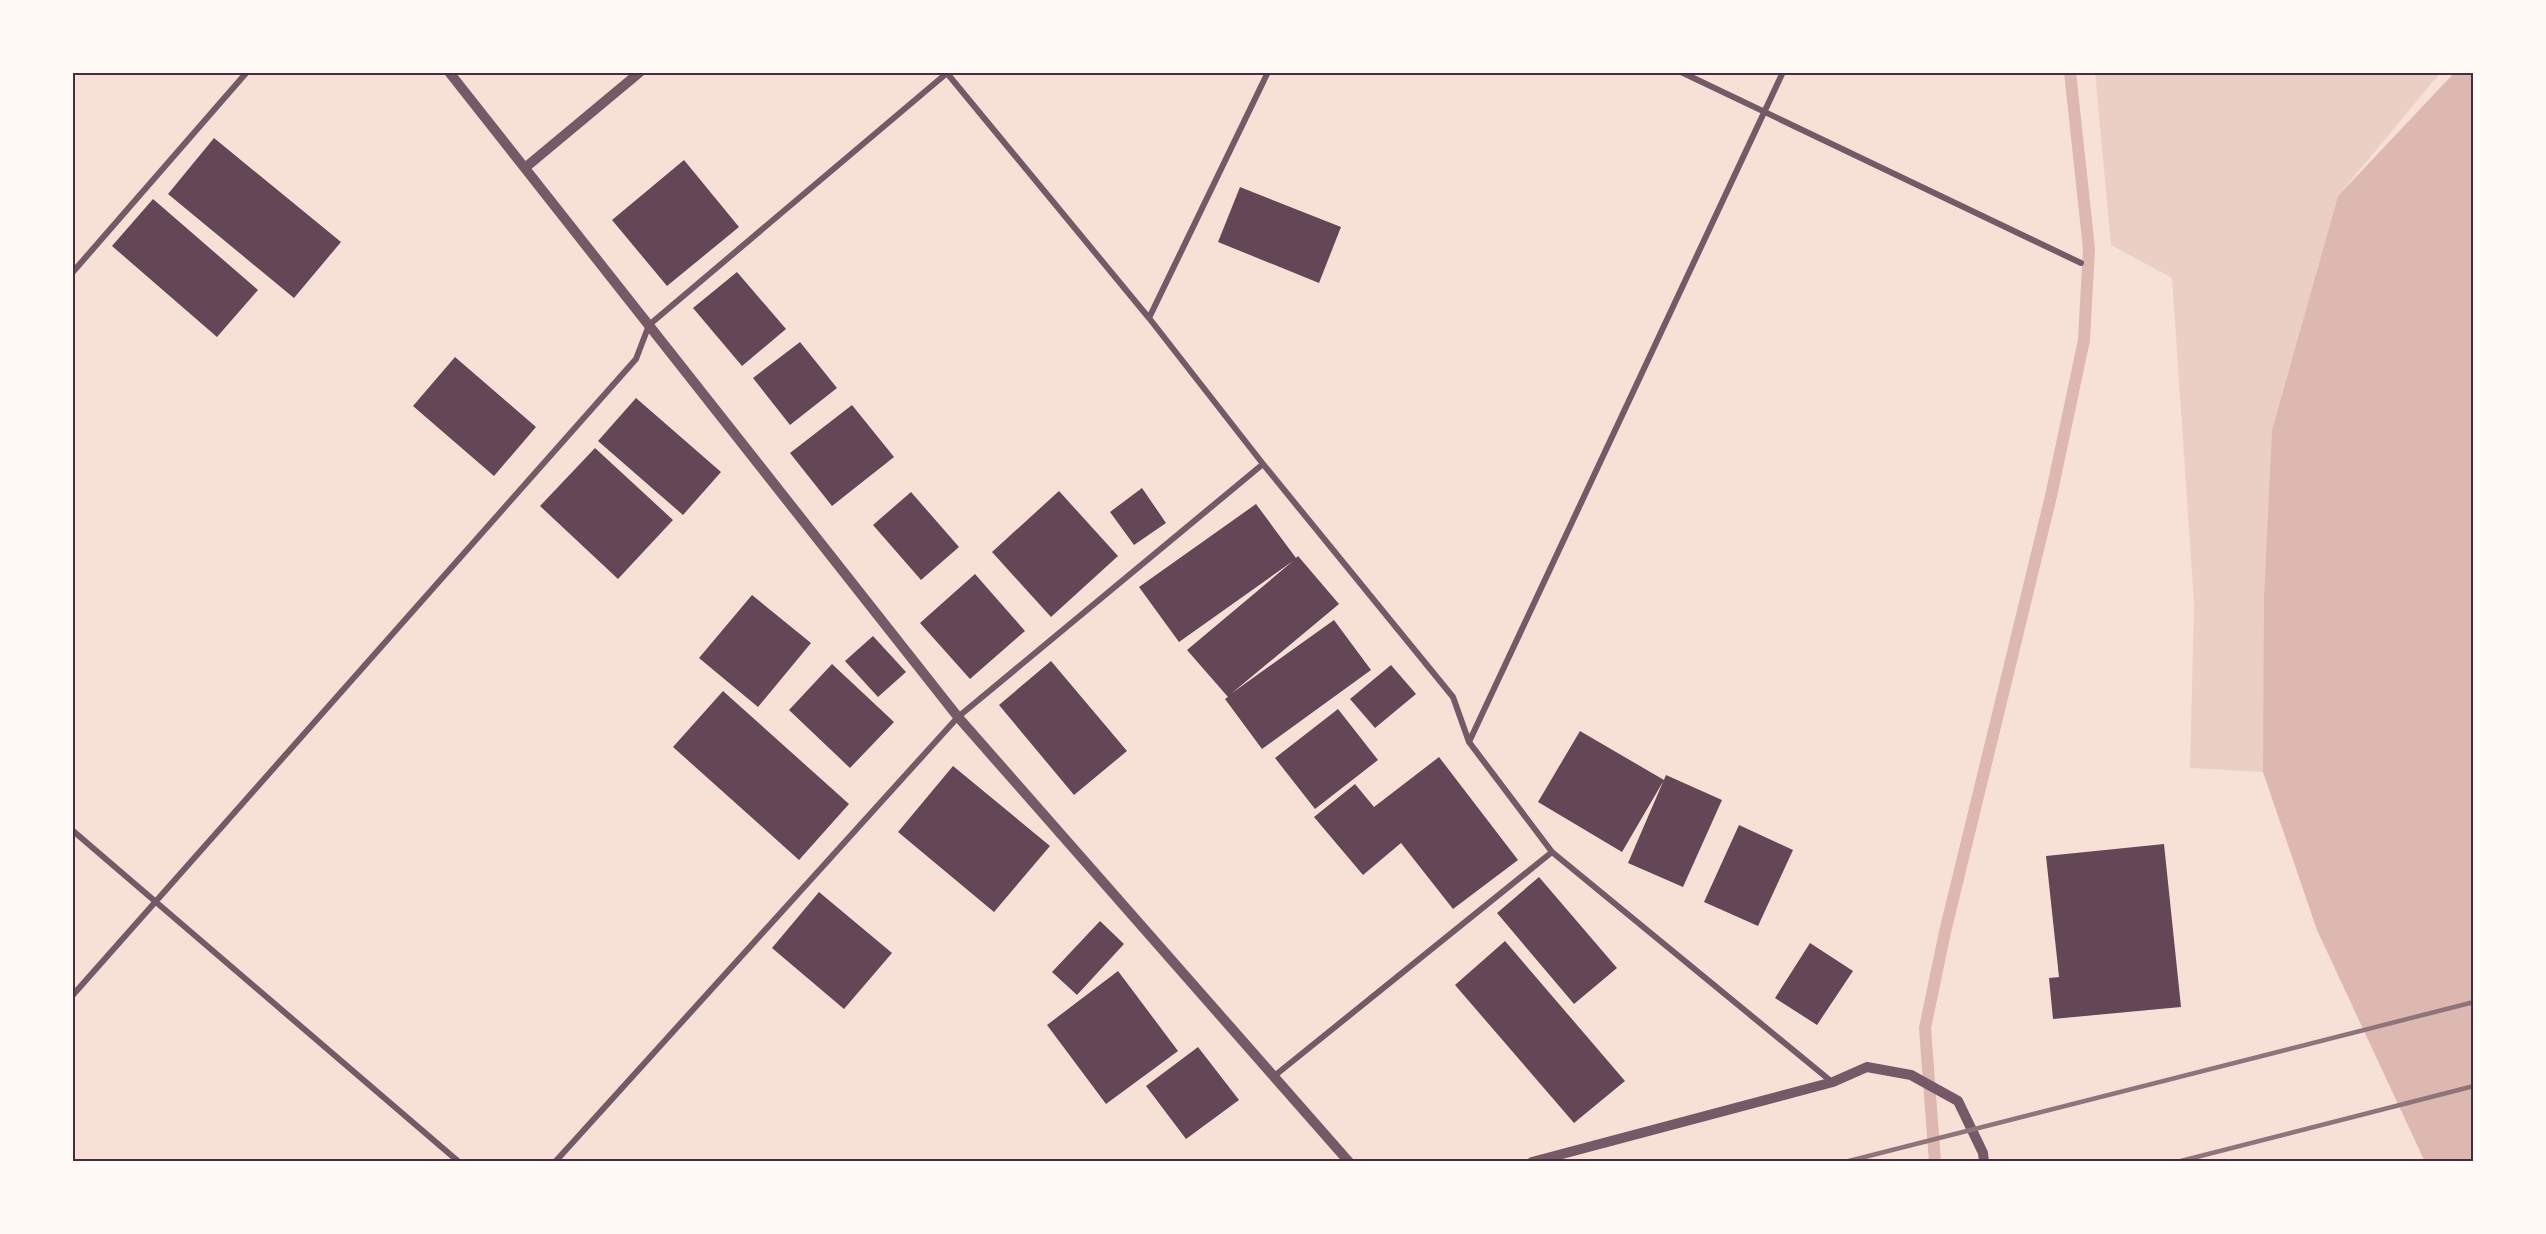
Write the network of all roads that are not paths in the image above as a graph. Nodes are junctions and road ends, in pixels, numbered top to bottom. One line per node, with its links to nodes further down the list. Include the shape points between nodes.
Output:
1 (247, 72): 11 (street)
2 (449, 72): 9 (street)
3 (640, 72): 9 (street)
4 (1268, 72): 12 (street)
5 (1682, 72): 8 (street)
6 (1783, 72): 8 (street)
7 (947, 73): 12 (street); 13 (street)
8 (1764, 112): 10 (street); 16 (street)
9 (526, 167): 13 (street)
10 (2081, 263)
11 (72, 273)
12 (1149, 318): 14 (street)
13 (649, 325): 15 (street); 19 (street, via 636,359)
14 (1263, 464): 15 (street); 16 (street, via 1453,697)
15 (958, 717): 21 (street); 24 (street)
16 (1469, 742): 18 (street)
17 (72, 830): 19 (street)
18 (1552, 852): 21 (street); 22 (street)
19 (155, 901): 20 (street); 23 (street)
20 (72, 996)
21 (1273, 1077): 25 (street)
22 (1833, 1082): 26 (street); 27 (street, via 1867,1067 1911,1075 1958,1101)
23 (459, 1162)
24 (555, 1162)
25 (1349, 1162)
26 (1532, 1162)
27 (1984, 1162)

